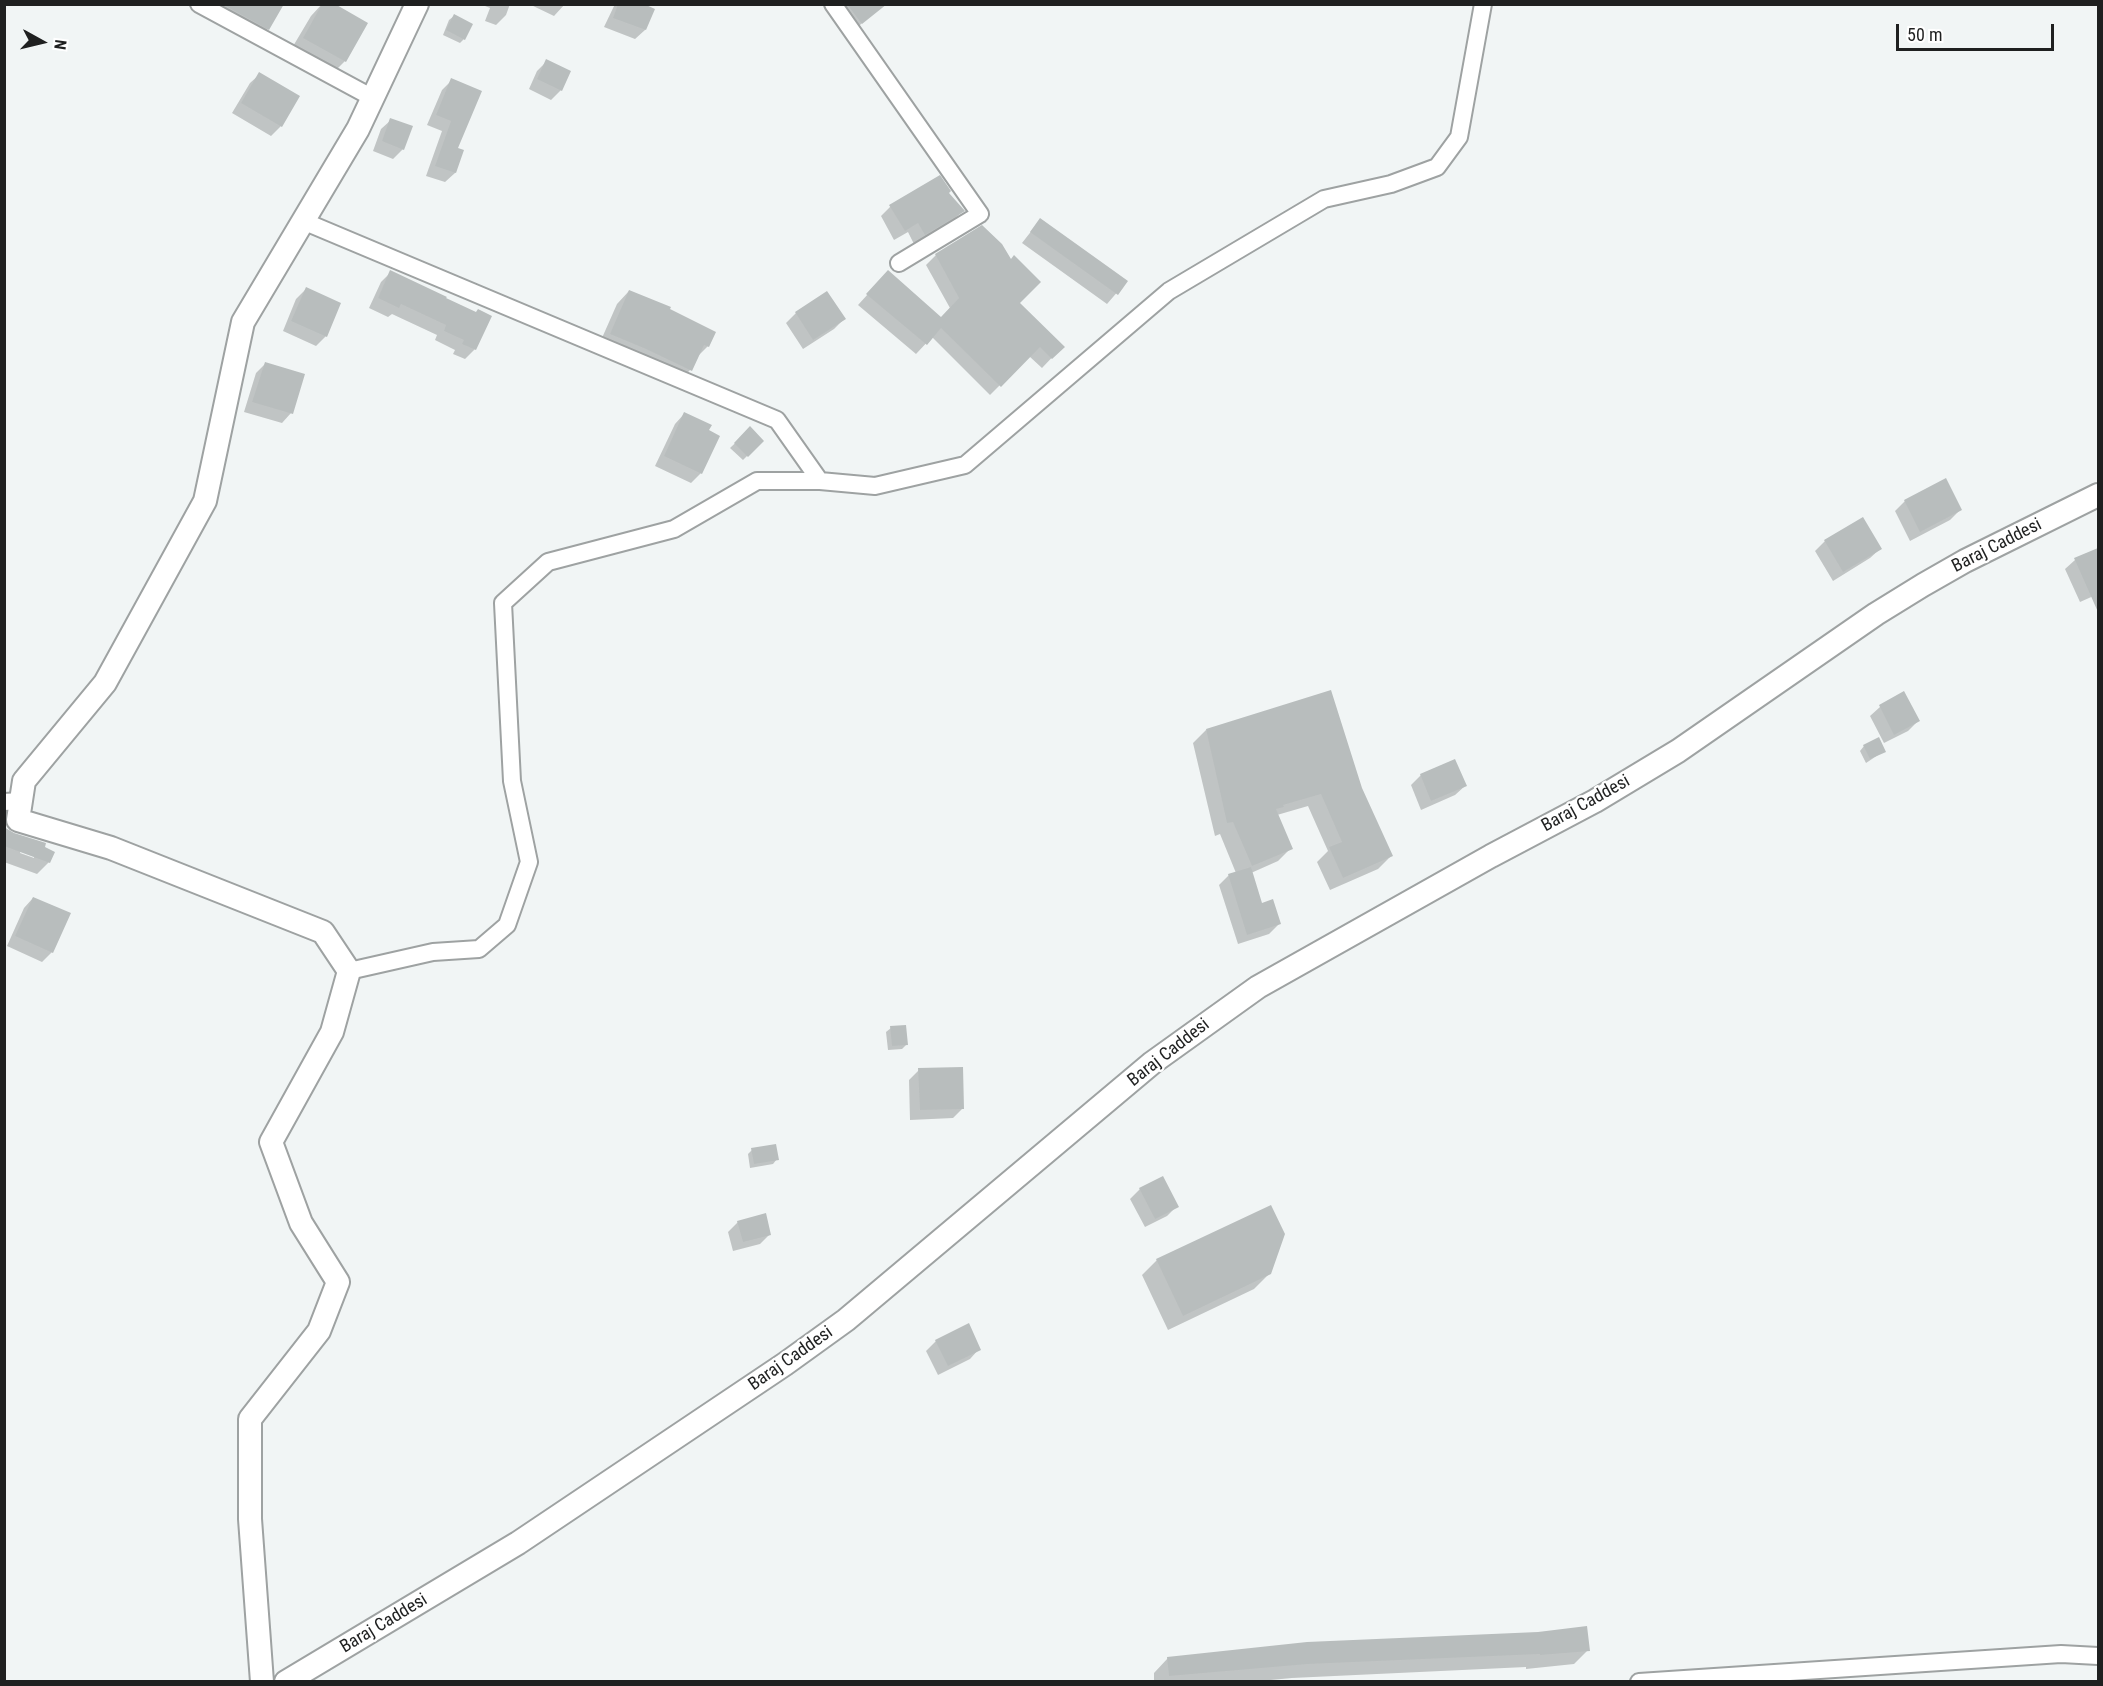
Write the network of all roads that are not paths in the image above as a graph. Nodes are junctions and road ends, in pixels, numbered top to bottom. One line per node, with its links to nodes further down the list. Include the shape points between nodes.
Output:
1 (199, 4): 5 (street)
2 (417, 4): 5 (main road)
3 (833, 4): 7 (street, via 980,214)
4 (1483, 4): 8 (street, via 1459,137 1437,166 1391,184 1324,200 1168,291 965,465 875,486)
5 (373, 98): 6 (main road)
6 (303, 221): 8 (street, via 777,420); 10 (main road, via 243,322 205,501 105,683 24,781)
7 (899, 263)
8 (820, 481): 11 (street, via 758,481 674,529 548,562 503,603 512,781 529,862 507,925 479,950 433,952)
9 (2098, 495): 14 (main road, Baraj Caddesi, via 1931,580 1678,751 1258,987 1152,1064 846,1320 785,1364 518,1543)
10 (13, 801): 11 (main road, via 18,820 111,848 323,932)
11 (350, 971): 13 (main road, via 332,1032 271,1142 301,1222 338,1282 319,1331 250,1419 250,1520)
12 (2098, 1656): 15 (street, via 2061,1654)
13 (262, 1682)
14 (286, 1682)
15 (1639, 1682)

